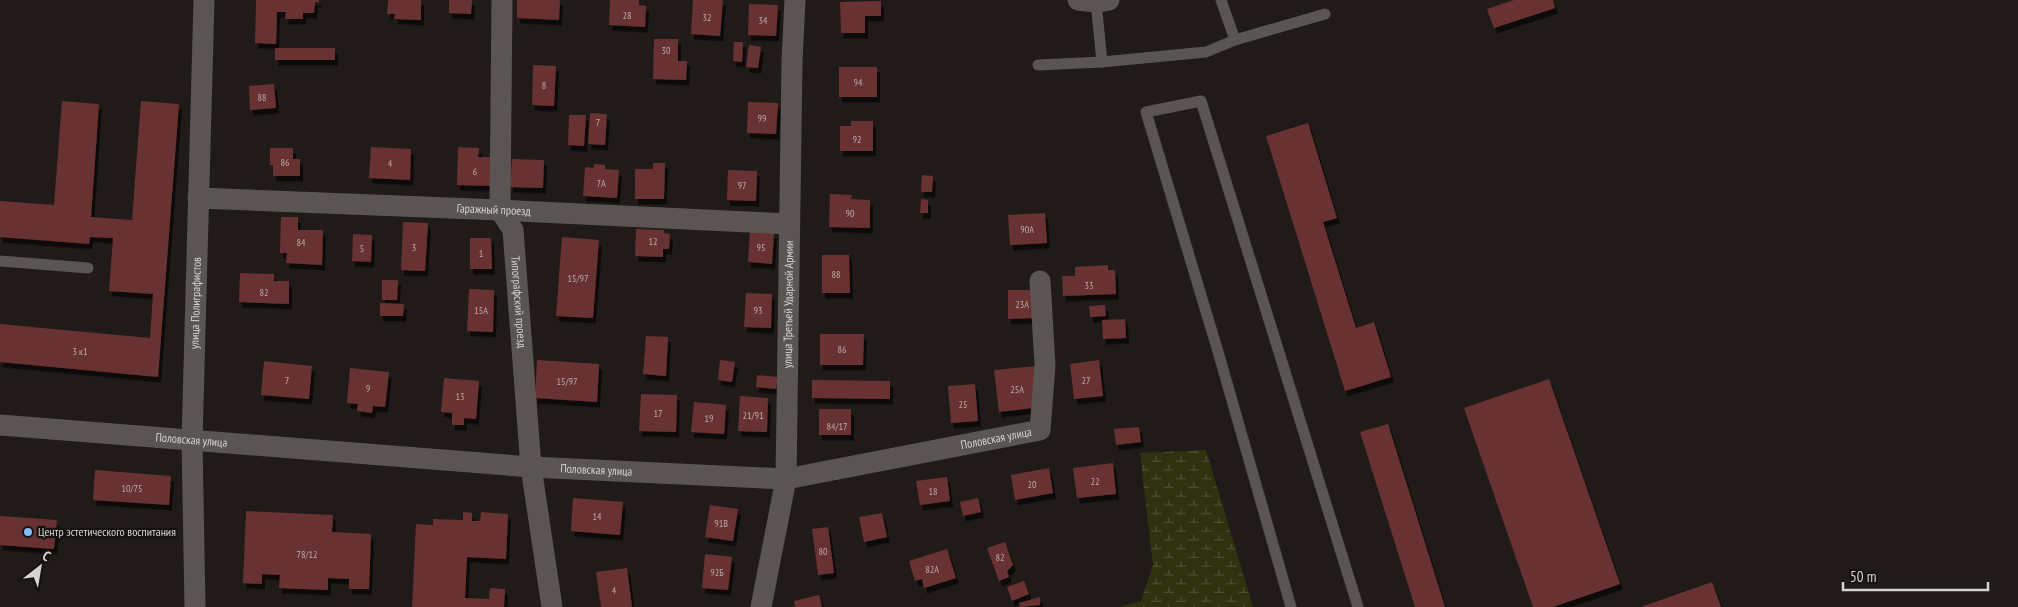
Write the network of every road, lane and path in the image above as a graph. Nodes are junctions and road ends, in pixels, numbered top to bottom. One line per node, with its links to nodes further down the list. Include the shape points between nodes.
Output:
1 (204, 0): 10 (street, улица Полиграфистов)
2 (502, 0): 11 (street)
3 (795, 0): 12 (street, улица Третьей Ударной Армии)
4 (1221, 0): 7 (lane)
5 (1094, 1): 8 (lane)
6 (1325, 14): 7 (lane)
7 (1235, 40): 8 (lane, via 1206,52)
8 (1102, 62): 9 (lane)
9 (1038, 65)
10 (198, 198): 11 (street, Гаражный проезд); 17 (street, улица Полиграфистов)
11 (500, 210): 12 (street, Гаражный проезд); 18 (street, Типографский проезд, via 513,230)
12 (789, 224): 19 (street, улица Третьей Ударной Армии)
13 (0, 261): 14 (lane)
14 (88, 268)
15 (1040, 281): 19 (street, Половская улица, via 1045,365 1040,430)
16 (0, 425): 17 (street, Половская улица)
17 (192, 441): 18 (street, Половская улица); 20 (street, улица Полиграфистов)
18 (531, 467): 19 (street, Половская улица); 21 (street, Типографский проезд)
19 (786, 479): 22 (street, улица Третьей Ударной Армии)
20 (195, 607)
21 (552, 607)
22 (761, 607)
23 (1291, 607): 24 (lane, via 1146,112 1201,101)
24 (1358, 607)

